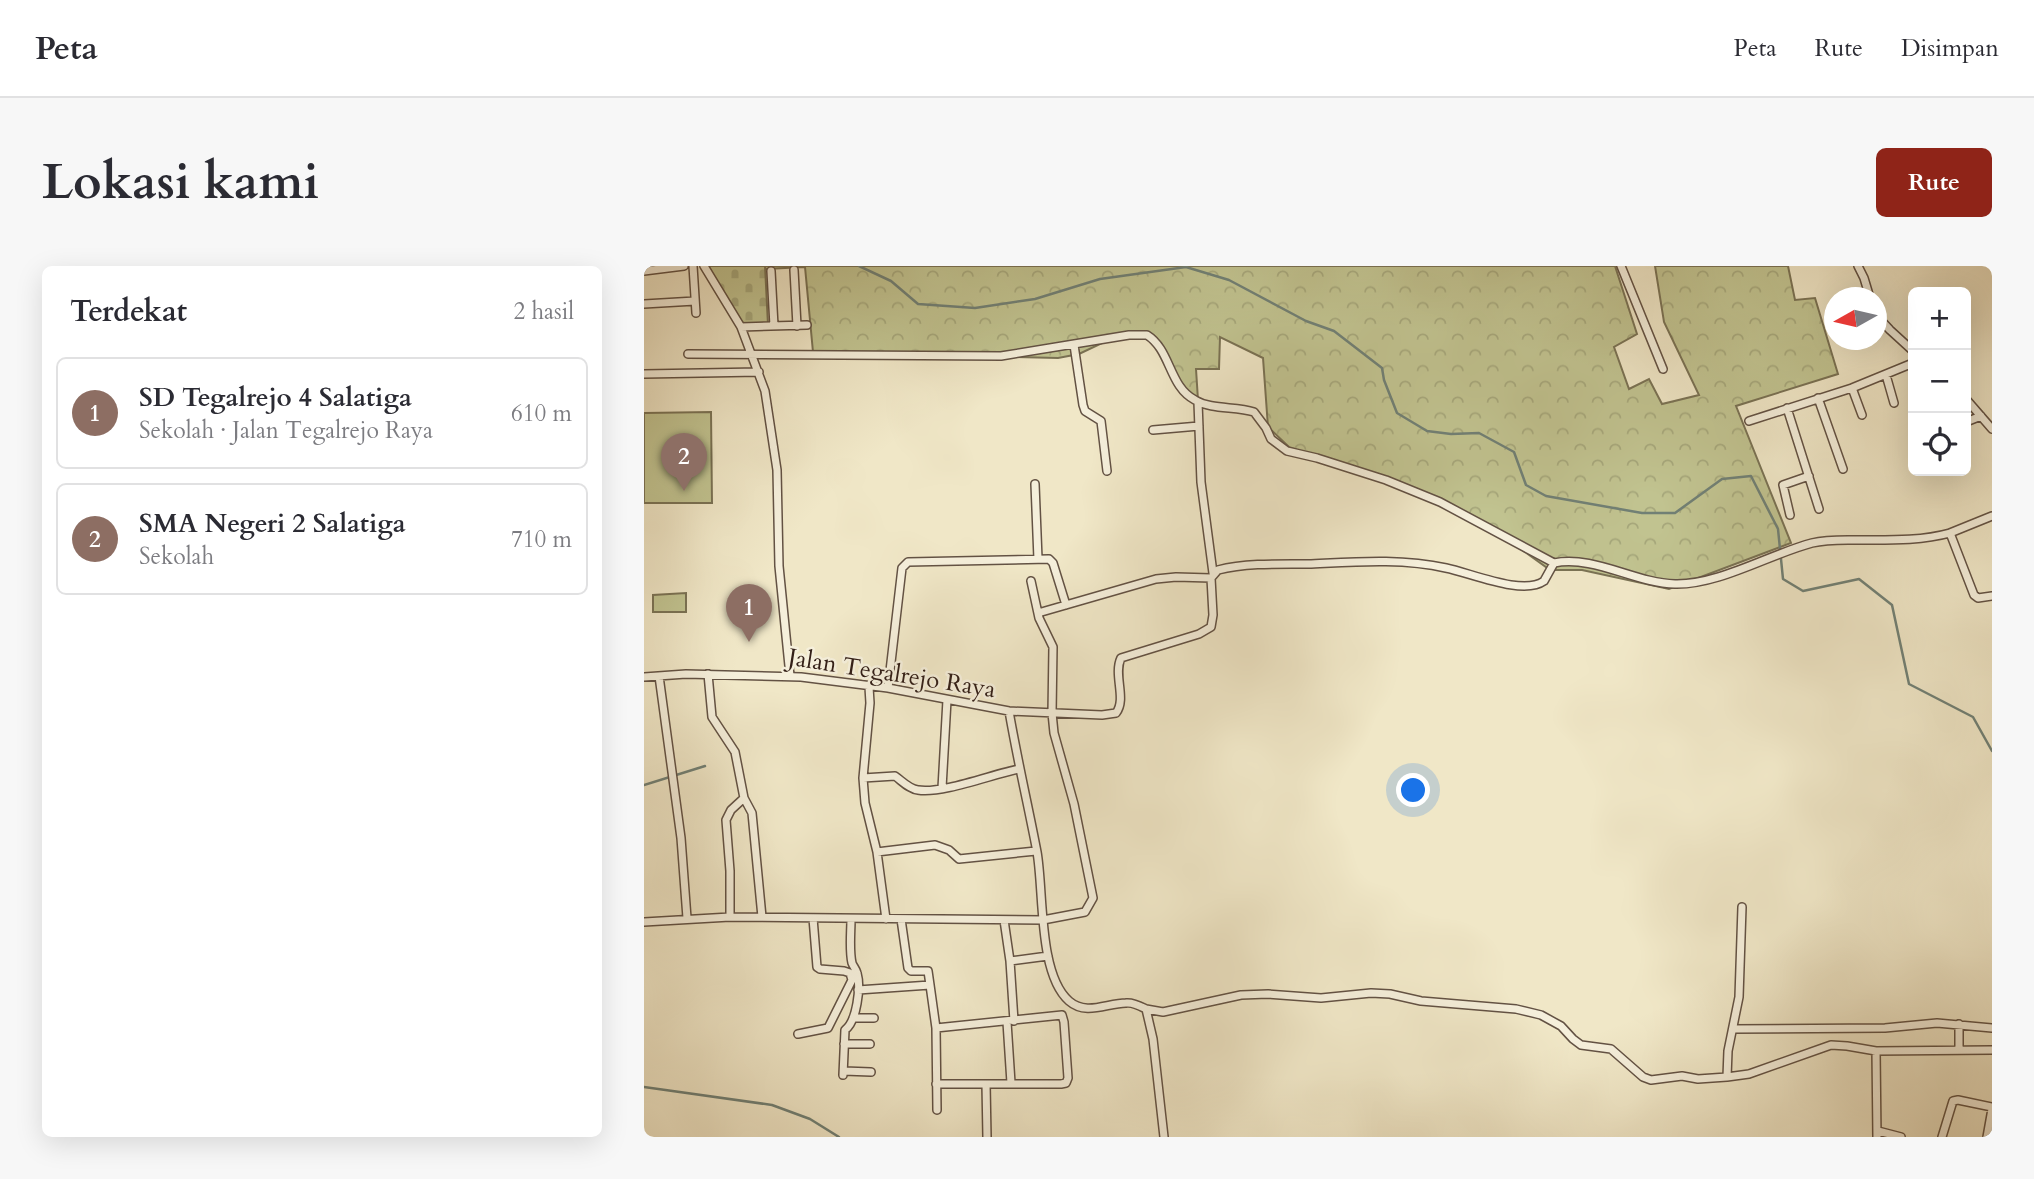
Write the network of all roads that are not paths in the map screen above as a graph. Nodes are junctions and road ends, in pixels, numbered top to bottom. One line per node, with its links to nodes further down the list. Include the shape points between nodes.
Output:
1 (684, 266): 6 (street)
2 (693, 266): 11 (street)
3 (704, 266): 17 (street)
4 (1621, 266): 24 (street)
5 (1858, 266): 10 (street)
6 (668, 267): 8 (street)
7 (794, 270): 15 (street)
8 (644, 271)
9 (771, 271): 14 (street)
10 (1867, 287)
11 (695, 300): 12 (street); 13 (street)
12 (644, 304)
13 (696, 313)
14 (774, 326): 15 (street); 17 (street)
15 (797, 326): 16 (street)
16 (807, 326)
17 (741, 327): 21 (street)
18 (1887, 327): 20 (street)
19 (1074, 345): 21 (street, via 1002,356); 30 (street, via 1147,335 1157,343 1186,395); 42 (street, via 1085,411 1101,421)
20 (1912, 350)
21 (752, 353): 22 (street); 25 (street)
22 (688, 354)
23 (1908, 365): 27 (street)
24 (1664, 369)
25 (759, 372): 26 (street); 58 (street, via 777,470 779,566)
26 (644, 374)
27 (1886, 375): 28 (street); 31 (street)
28 (1852, 388): 29 (street); 34 (street)
29 (1818, 398): 33 (street); 41 (street)
30 (1198, 402): 38 (street); 50 (street, via 1254,412 1270,439 1287,451 1387,480 1440,502)
31 (1894, 403)
32 (1971, 405): 35 (street)
33 (1787, 408): 37 (street); 43 (street)
34 (1862, 415)
35 (1981, 416): 36 (street); 39 (street)
36 (1971, 420)
37 (1749, 421)
38 (1199, 426): 40 (street); 51 (street)
39 (1992, 429)
40 (1153, 430)
41 (1843, 469)
42 (1107, 471)
43 (1809, 476): 45 (street); 46 (street, via 1783,485)
44 (1035, 484): 49 (street)
45 (1819, 509)
46 (1790, 514)
47 (1992, 516): 48 (street)
48 (1950, 533): 50 (street, via 1824,541 1704,579 1673,584 1585,564); 53 (street, via 1974,595)
49 (1038, 558): 54 (street, via 1052,561); 61 (street, via 910,562 903,566)
50 (1554, 563): 51 (street, via 1544,581 1531,585 1402,562 1276,564 1222,568)
51 (1212, 575): 54 (street, via 1156,579); 64 (street, Jalan Tegalrejo Raya, via 1211,627 1121,658 1118,712)
52 (1031, 581): 55 (street)
53 (1992, 596)
54 (1066, 605): 55 (street)
55 (1038, 613): 64 (street, via 1053,647)
56 (708, 674): 57 (street, Jalan Tegalrejo Raya); 58 (street, Jalan Tegalrejo Raya); 68 (street, via 712,717 735,752)
57 (659, 676): 59 (street, Jalan Tegalrejo Raya); 74 (street, via 675,783)
58 (790, 676): 60 (street, Jalan Tegalrejo Raya)
59 (644, 677)
60 (869, 687): 61 (street, Jalan Tegalrejo Raya); 66 (street)
61 (888, 688): 62 (street, Jalan Tegalrejo Raya)
62 (947, 699): 63 (street, Jalan Tegalrejo Raya); 67 (street)
63 (1009, 711): 64 (street, Jalan Tegalrejo Raya); 65 (street)
64 (1052, 713): 80 (street, via 1093,898 1085,912)
65 (1019, 769): 67 (street); 69 (street)
66 (863, 778): 67 (street, via 895,775 919,791); 70 (street)
67 (942, 788)
68 (744, 798): 72 (street, via 726,820); 73 (street, via 752,813)
69 (1037, 851): 70 (street, via 959,859 935,845); 80 (street)
70 (877, 852): 77 (street)
71 (1742, 906): 95 (street, via 1739,997)
72 (730, 917): 73 (street); 74 (street)
73 (762, 917): 75 (street)
74 (687, 918): 81 (street)
75 (813, 918): 76 (street); 96 (street, via 817,967 844,971 852,980 828,1028)
76 (851, 919): 77 (street); 85 (street)
77 (886, 919): 78 (street)
78 (901, 919): 79 (street); 84 (street, via 908,968 928,971)
79 (1004, 920): 80 (street); 83 (street)
80 (1043, 920): 82 (street)
81 (644, 922)
82 (1048, 956): 83 (street); 86 (street, via 1058,987)
83 (1010, 961): 91 (street)
84 (930, 985): 85 (street); 93 (street)
85 (858, 990): 89 (street)
86 (1069, 1002): 87 (street, via 1099,1009 1126,1002); 88 (street)
87 (1146, 1009): 103 (street, via 1163,1012 1241,995 1321,998 1390,994 1541,1015 1562,1026 1581,1045 1611,1049 1651,1080); 112 (street)
88 (1062, 1015): 91 (street); 104 (street, via 1066,1083)
89 (853, 1018): 90 (street); 97 (street, via 845,1030)
90 (874, 1018)
91 (1010, 1021): 93 (street); 104 (street)
92 (1959, 1024): 94 (street); 95 (street); 99 (street)
93 (936, 1028): 105 (street)
94 (1992, 1028)
95 (1733, 1029): 103 (street)
96 (798, 1034)
97 (844, 1044): 98 (street); 102 (street, via 843,1073)
98 (870, 1044)
99 (1959, 1050): 100 (street); 101 (street)
100 (1992, 1050)
101 (1876, 1051): 103 (street, via 1831,1045 1749,1074); 110 (street)
102 (871, 1072)
103 (1727, 1077)
104 (1011, 1083): 106 (street)
105 (936, 1084): 106 (street); 108 (street)
106 (986, 1084): 111 (street)
107 (1992, 1108): 109 (street); 114 (street, via 1953,1101)
108 (937, 1110)
109 (1991, 1126): 115 (street)
110 (1877, 1134): 113 (street)
111 (987, 1137)
112 (1164, 1137)
113 (1901, 1137)
114 (1942, 1137)
115 (1987, 1137)

